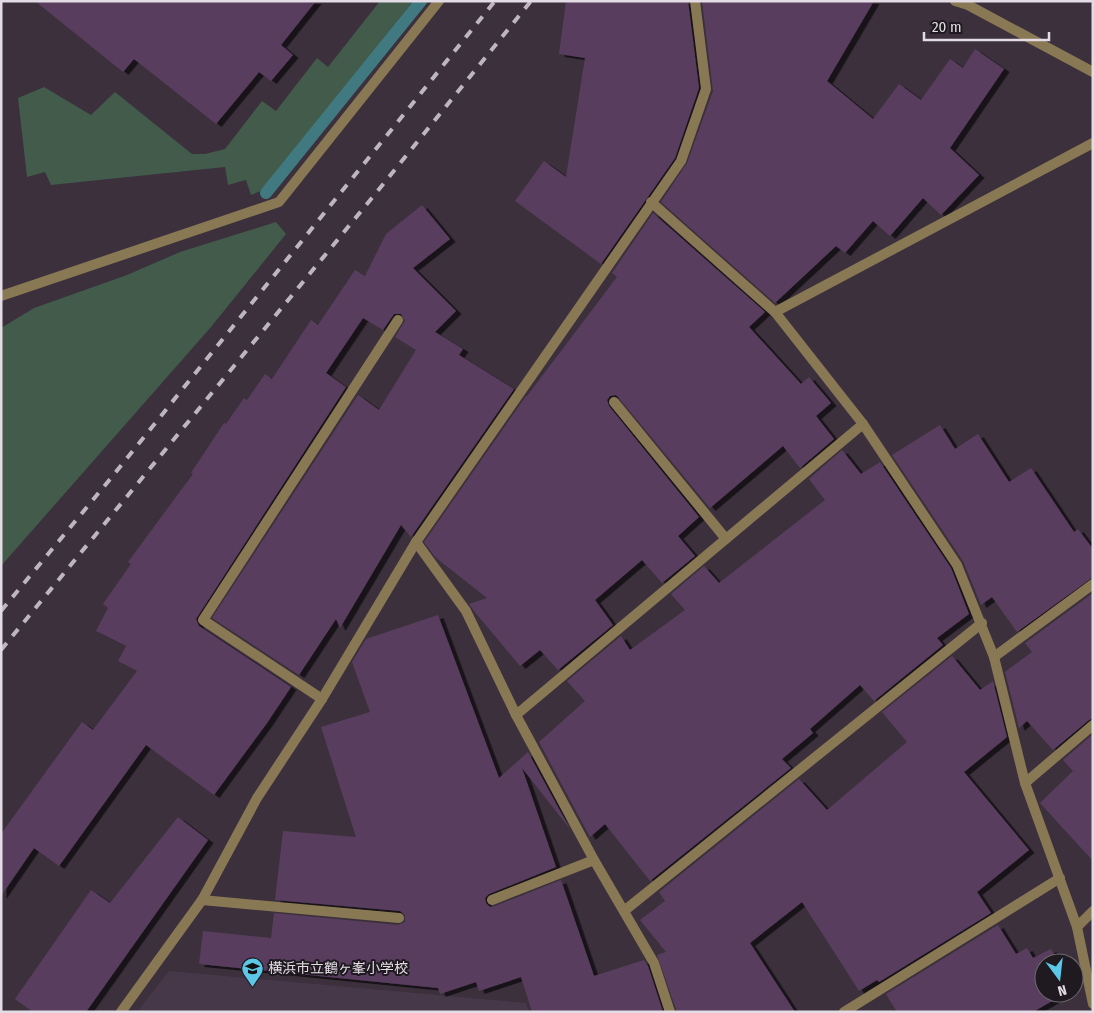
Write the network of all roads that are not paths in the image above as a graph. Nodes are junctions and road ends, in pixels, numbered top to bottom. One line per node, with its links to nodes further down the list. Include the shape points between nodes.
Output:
1 (439, 1): 8 (street, via 279,202)
2 (695, 1): 7 (street, via 706,89 681,161)
3 (955, 1): 4 (street)
4 (965, 3): 5 (street)
5 (1093, 72)
6 (1093, 143): 9 (street)
7 (651, 202): 9 (street); 14 (street)
8 (1, 296)
9 (775, 312): 12 (street)
10 (398, 320): 18 (street, via 203,620)
11 (614, 402): 13 (street)
12 (864, 424): 13 (street); 16 (street, via 957,565)
13 (726, 539): 19 (street)
14 (416, 542): 18 (street); 19 (street, via 466,612)
15 (1093, 584): 17 (street)
16 (982, 623): 17 (street); 26 (street)
17 (994, 657): 21 (street)
18 (322, 699): 24 (street, via 257,798)
19 (516, 715): 22 (street)
20 (1093, 724): 21 (street)
21 (1025, 784): 23 (street)
22 (594, 860): 25 (street); 26 (street)
23 (1060, 878): 29 (street); 33 (street)
24 (202, 900): 28 (street); 31 (street)
25 (492, 900)
26 (624, 911): 32 (street, via 654,964)
27 (1093, 911): 29 (street)
28 (399, 918)
29 (1077, 927): 30 (street)
30 (1093, 1004)
31 (121, 1012)
32 (670, 1012)
33 (844, 1012)

